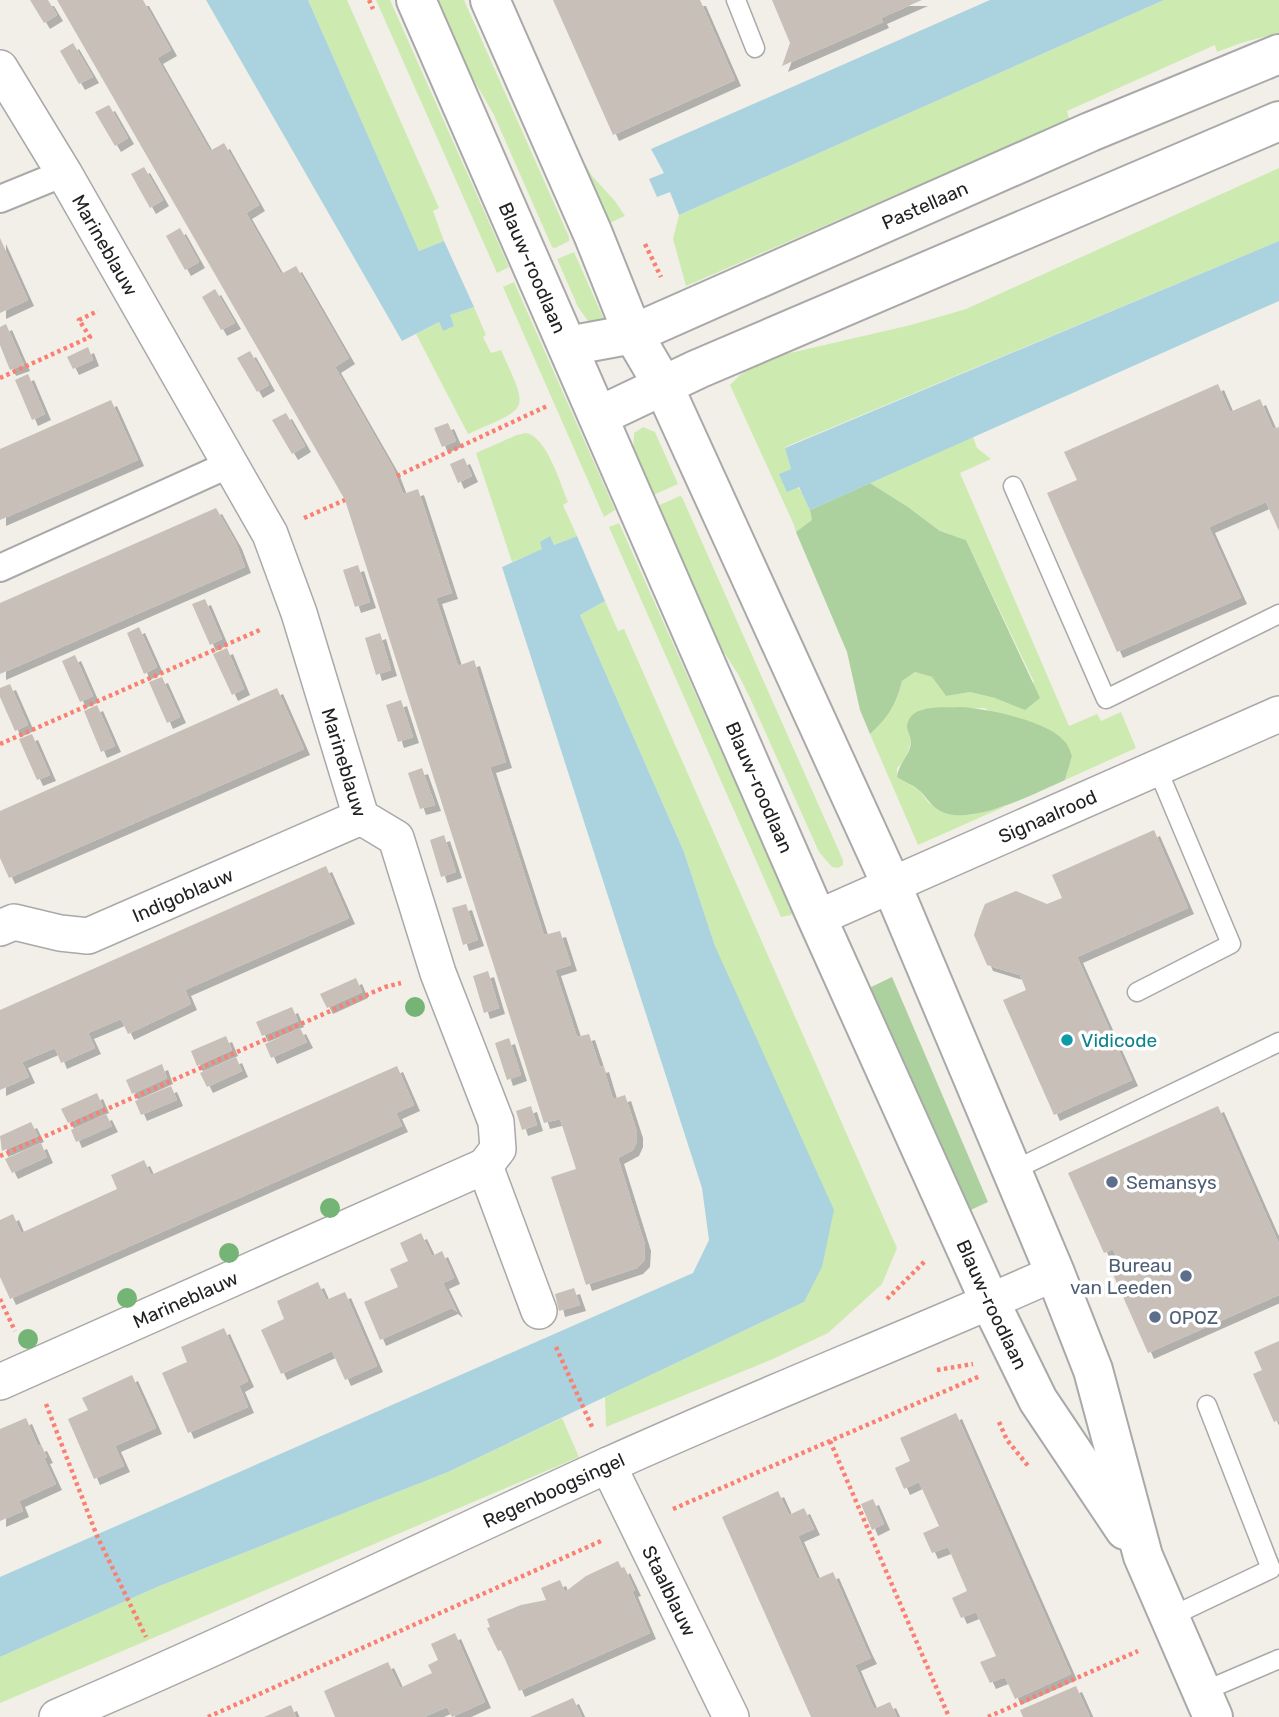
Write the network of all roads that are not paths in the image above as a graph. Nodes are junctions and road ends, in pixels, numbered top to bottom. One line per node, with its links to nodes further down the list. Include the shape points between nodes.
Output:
1 (416, 0): 11 (street, Blauw-roodlaan)
2 (490, 0): 10 (street, Blauw-roodlaan)
3 (736, 0): 4 (lane)
4 (755, 48)
5 (1279, 54): 10 (street, Pastellaan, via 1090,132)
6 (0, 68): 8 (street, Marineblauw)
7 (1279, 121): 12 (street)
8 (64, 173): 9 (street, Marineblauw); 14 (street, Marineblauw)
9 (0, 200)
10 (634, 334): 11 (street, Pastellaan); 12 (street, Blauw-roodlaan)
11 (568, 346): 13 (street, Blauw-roodlaan)
12 (663, 385): 13 (street); 21 (street, Blauw-roodlaan)
13 (599, 416): 22 (street, Blauw-roodlaan)
14 (230, 464): 16 (street); 20 (street, Marineblauw, via 270,534)
15 (1013, 486): 17 (lane, via 1106,699)
16 (0, 568)
17 (1279, 614)
18 (1279, 714): 19 (street, Signaalrood)
19 (1157, 768): 21 (street, Signaalrood); 24 (lane, via 1231,944)
20 (361, 817): 23 (street, Indigoblauw, via 88,936 13,922); 26 (street, Marineblauw, via 397,838 438,973 496,1122 498,1149)
21 (892, 886): 22 (street, Signaalrood); 27 (street, Blauw-roodlaan)
22 (817, 918): 29 (street, Blauw-roodlaan)
23 (0, 928)
24 (1137, 992)
25 (1279, 1042): 27 (lane)
26 (485, 1166): 30 (street); 31 (street, Marineblauw)
27 (1012, 1171): 28 (street, Blauw-roodlaan)
28 (1055, 1273): 29 (street, Regenboogsingel); 34 (street, Blauw-roodlaan, via 1093,1370)
29 (990, 1302): 33 (street, Regenboogsingel); 34 (street, Blauw-roodlaan, via 1038,1400)
30 (540, 1311)
31 (0, 1382)
32 (1207, 1405): 35 (lane, via 1271,1569)
33 (608, 1465): 38 (street, Regenboogsingel); 39 (street, Staalblauw)
34 (1143, 1556): 35 (street, Blauw-roodlaan)
35 (1173, 1625): 37 (street, Blauw-roodlaan)
36 (1279, 1659): 37 (lane)
37 (1208, 1704)
38 (57, 1717)
39 (731, 1717)

